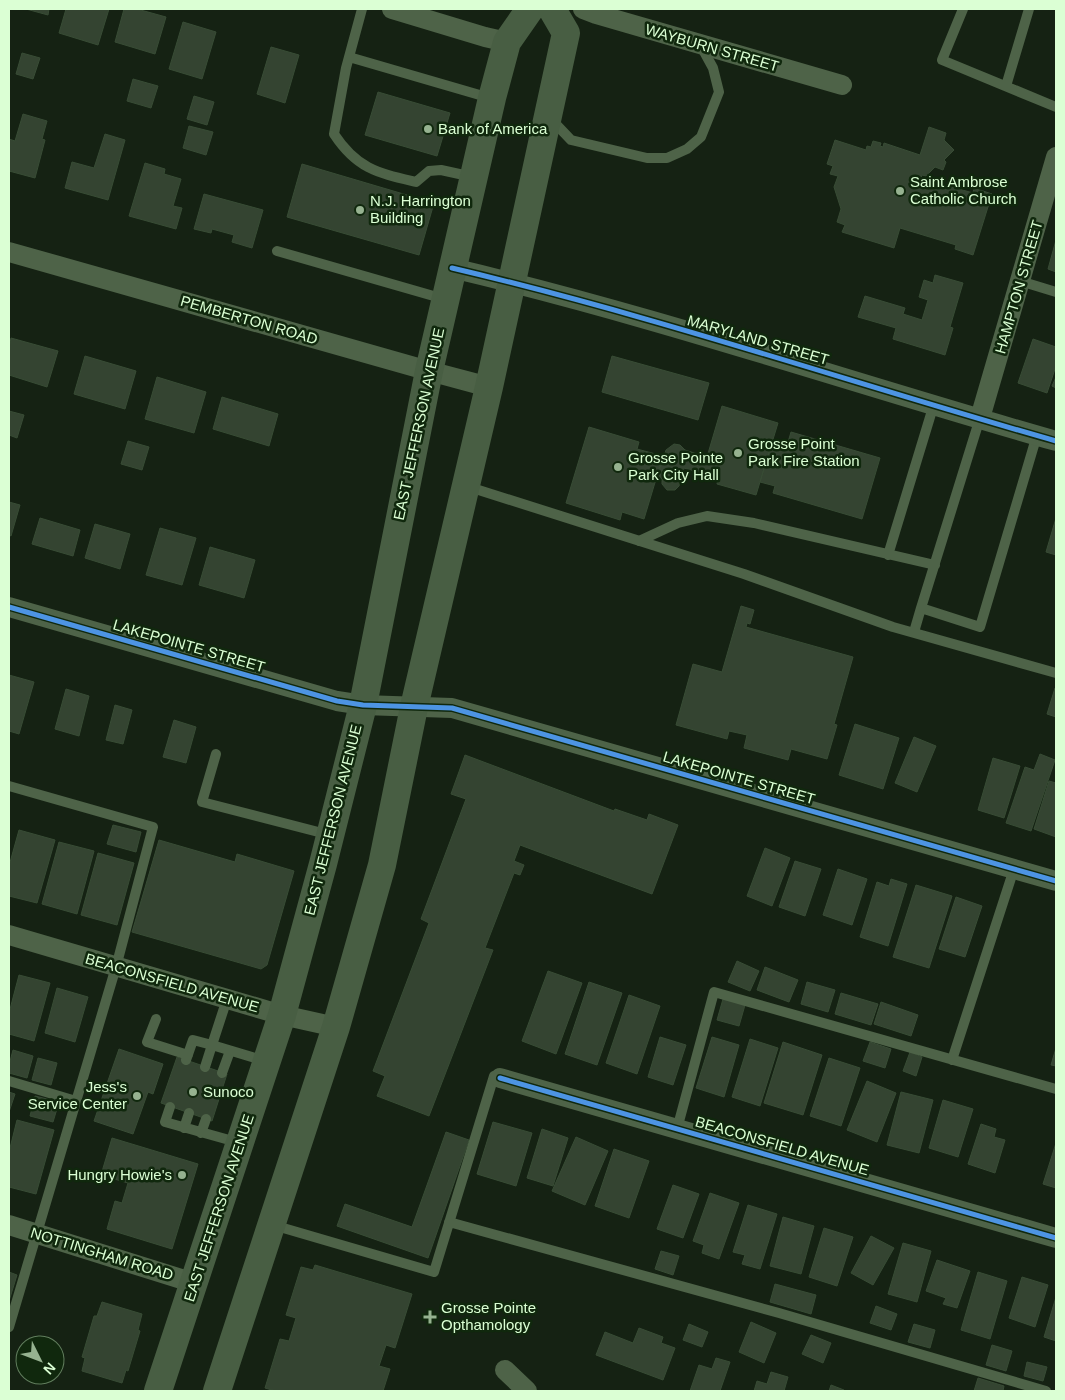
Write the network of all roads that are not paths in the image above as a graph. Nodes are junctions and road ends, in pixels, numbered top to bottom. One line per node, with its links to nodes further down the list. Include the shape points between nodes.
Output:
1 (362, 9): 10 (lane)
2 (392, 9): 8 (street)
3 (530, 9): 8 (main road, EAST JEFFERSON AVENUE)
4 (552, 9): 15 (main road, via 566,33)
5 (583, 9): 9 (street, WAYBURN STREET)
6 (963, 9): 12 (lane, via 942,60)
7 (1029, 9): 12 (lane)
8 (507, 42): 13 (main road, EAST JEFFERSON AVENUE)
9 (701, 45): 11 (street, WAYBURN STREET); 15 (lane, via 714,68 719,92 701,137 667,158 647,158 571,140)
10 (349, 57): 13 (lane); 17 (lane, via 334,134 356,160 378,173 416,182 429,171 440,170)
11 (842, 85)
12 (1006, 86): 14 (lane)
13 (492, 98): 17 (main road, EAST JEFFERSON AVENUE)
14 (1056, 107)
15 (548, 116): 22 (main road)
16 (1056, 157): 21 (street, HAMPTON STREET)
17 (473, 177): 20 (main road, EAST JEFFERSON AVENUE)
18 (277, 251): 24 (lane)
19 (9, 252): 25 (street, PEMBERTON ROAD)
20 (452, 268): 22 (street, MARYLAND STREET); 24 (main road, EAST JEFFERSON AVENUE)
21 (1020, 281): 23 (lane); 28 (street, HAMPTON STREET)
22 (512, 282): 26 (main road); 27 (street, MARYLAND STREET)
23 (1056, 292)
24 (445, 300): 25 (main road, EAST JEFFERSON AVENUE)
25 (430, 371): 26 (street, PEMBERTON ROAD); 38 (main road, EAST JEFFERSON AVENUE)
26 (490, 387): 30 (main road)
27 (934, 404): 28 (street, MARYLAND STREET); 32 (lane)
28 (980, 418): 29 (street, MARYLAND STREET); 33 (lane)
29 (1047, 438): 35 (lane, via 980,627)
30 (466, 486): 31 (lane); 39 (main road)
31 (639, 541): 32 (lane, via 678,522 708,516 754,523); 36 (lane)
32 (888, 555): 33 (lane)
33 (935, 565): 35 (lane)
34 (9, 607): 38 (street, LAKEPOINTE STREET, via 337,701)
35 (921, 608): 36 (lane)
36 (914, 632): 37 (lane)
37 (1056, 673)
38 (363, 705): 39 (street, LAKEPOINTE STREET); 42 (main road, EAST JEFFERSON AVENUE)
39 (414, 707): 43 (street, LAKEPOINTE STREET, via 452,708); 50 (main road, via 382,865)
40 (216, 754): 42 (lane, via 202,802)
41 (9, 786): 46 (lane, via 154,827)
42 (331, 835): 48 (main road, EAST JEFFERSON AVENUE)
43 (1014, 869): 44 (street, LAKEPOINTE STREET); 53 (lane)
44 (1056, 881)
45 (9, 935): 46 (street, BEACONSFIELD AVENUE)
46 (116, 966): 47 (street, BEACONSFIELD AVENUE); 60 (lane)
47 (228, 999): 48 (street, BEACONSFIELD AVENUE); 51 (lane)
48 (282, 1015): 50 (street, BEACONSFIELD AVENUE); 54 (main road, EAST JEFFERSON AVENUE)
49 (156, 1019): 51 (lane, via 148,1042 187,1057 193,1040)
50 (336, 1027): 70 (main road)
51 (212, 1046): 52 (lane); 55 (lane)
52 (230, 1051): 54 (lane); 56 (lane)
53 (952, 1060): 59 (lane); 65 (lane, via 714,992)
54 (267, 1061): 67 (main road, EAST JEFFERSON AVENUE)
55 (205, 1067)
56 (222, 1073)
57 (500, 1078): 65 (street, BEACONSFIELD AVENUE); 68 (lane, via 494,1076)
58 (9, 1081): 60 (lane)
59 (1056, 1089)
60 (76, 1101): 71 (lane)
61 (170, 1107): 64 (lane, via 165,1122)
62 (190, 1113): 64 (lane)
63 (206, 1119): 66 (lane)
64 (184, 1128): 66 (lane)
65 (677, 1129): 72 (street, BEACONSFIELD AVENUE)
66 (202, 1133): 67 (lane)
67 (240, 1143): 73 (main road, EAST JEFFERSON AVENUE)
68 (449, 1222): 70 (lane, via 434,1272); 79 (lane, via 779,1312)
69 (9, 1225): 71 (street, NOTTINGHAM ROAD)
70 (272, 1225): 77 (main road)
71 (38, 1233): 73 (street, NOTTINGHAM ROAD); 74 (lane)
72 (1056, 1238)
73 (194, 1282): 76 (main road, EAST JEFFERSON AVENUE)
74 (9, 1326)
75 (505, 1370): 78 (street)
76 (158, 1391)
77 (217, 1391)
78 (527, 1391)
79 (1046, 1391)

